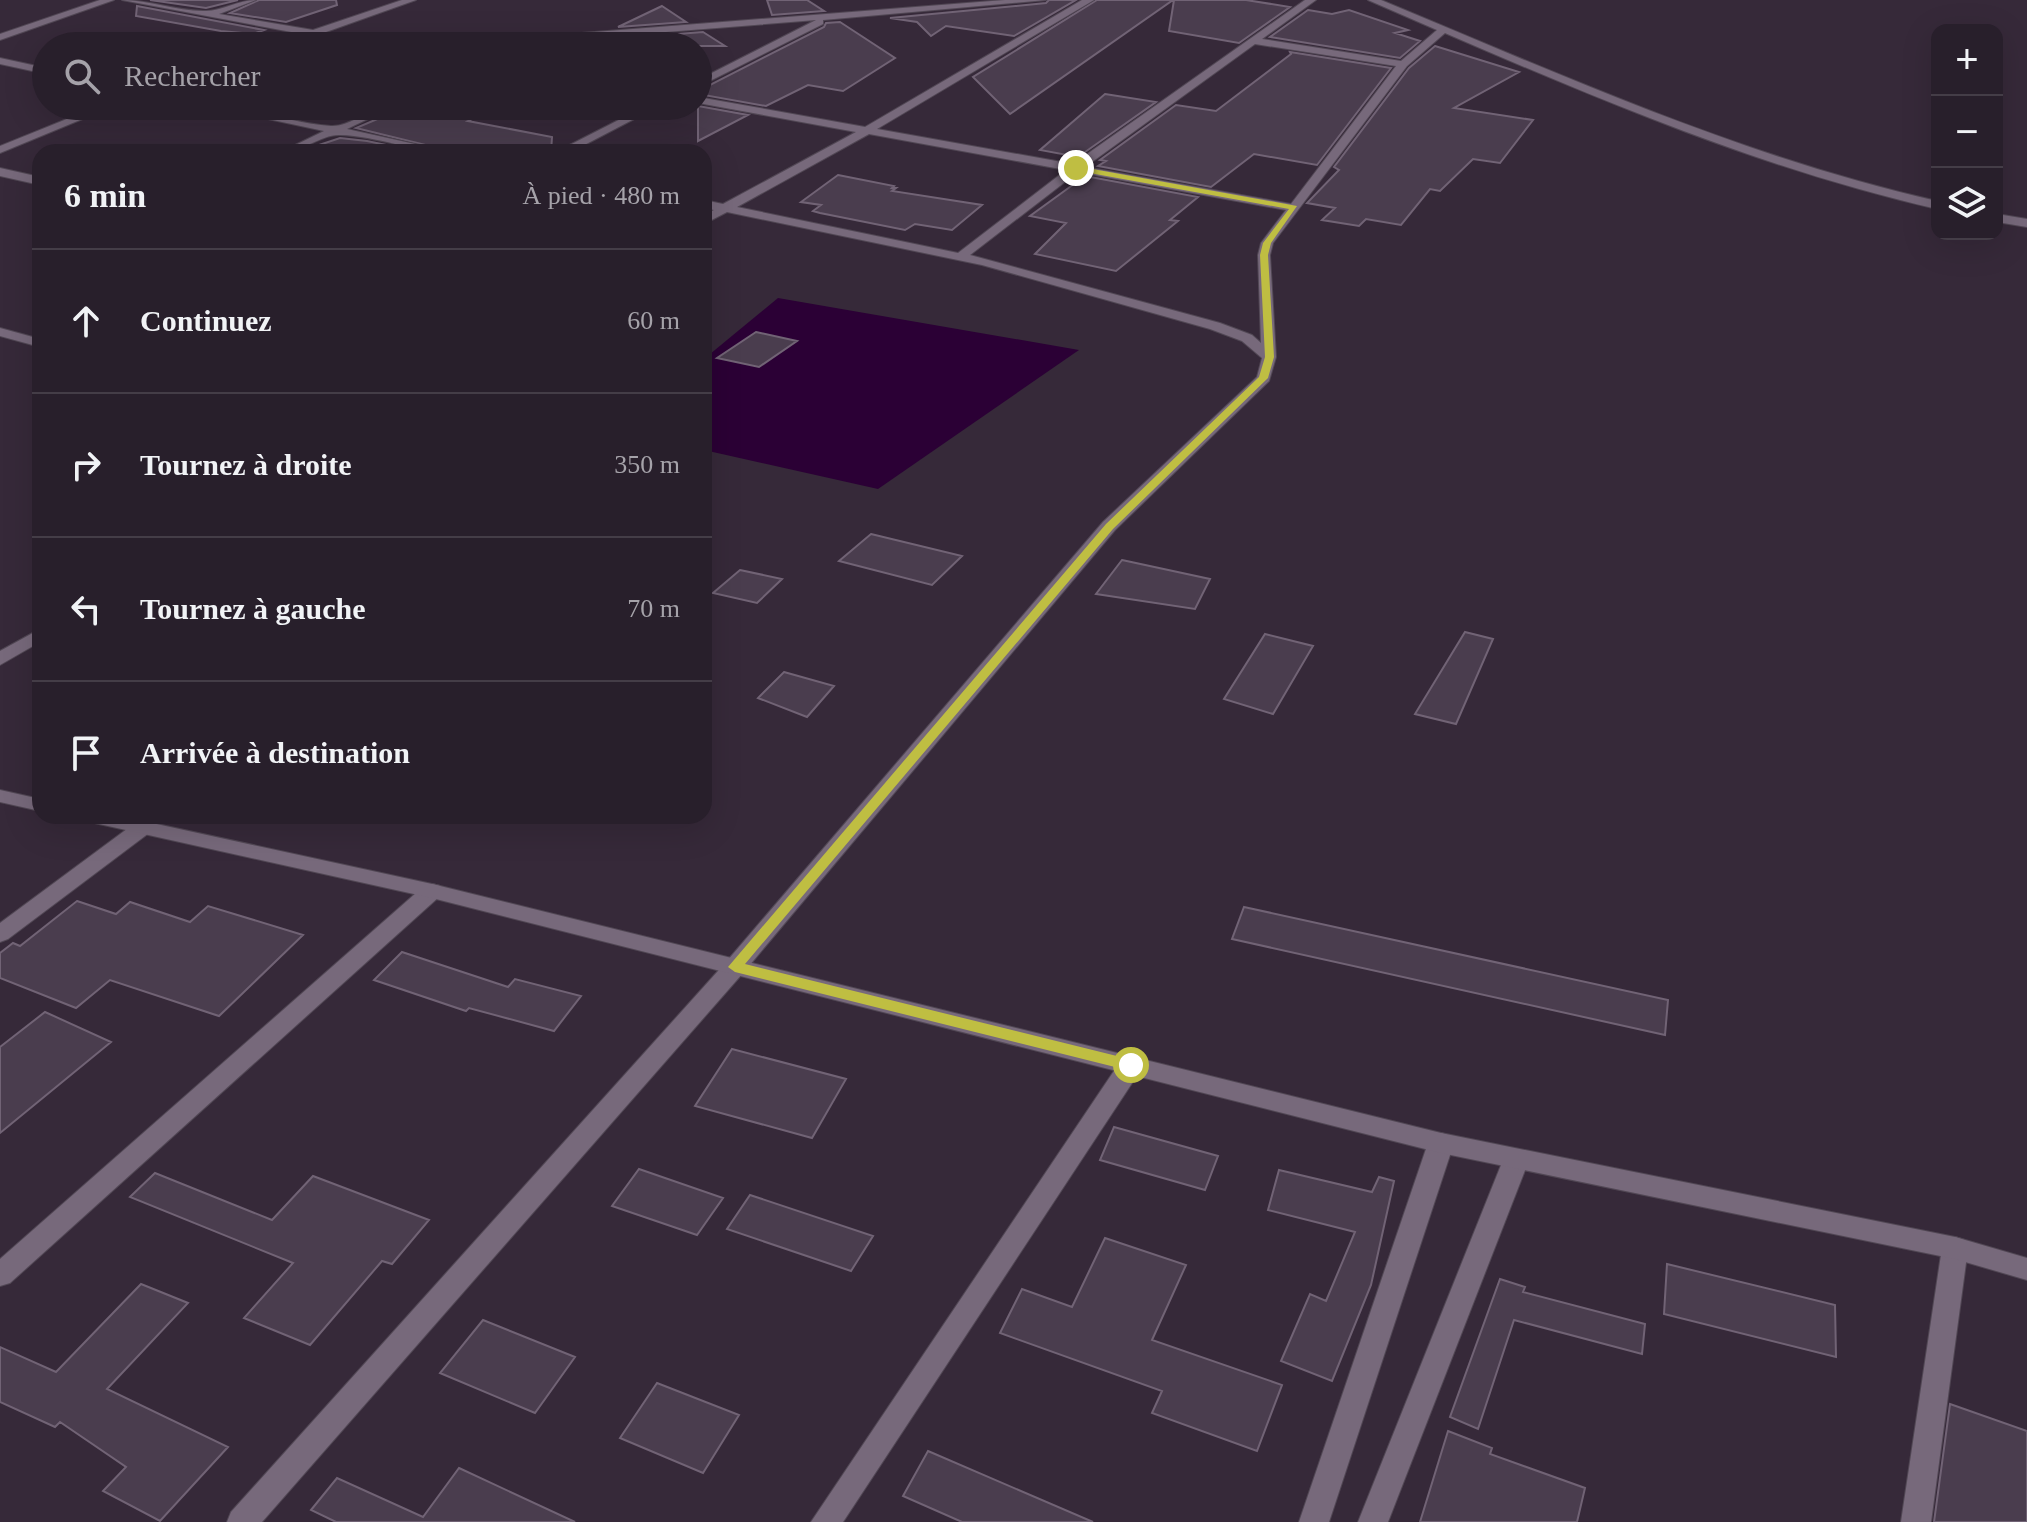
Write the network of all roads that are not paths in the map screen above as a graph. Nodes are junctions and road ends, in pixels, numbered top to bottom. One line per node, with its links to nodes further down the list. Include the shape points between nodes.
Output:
1 (109, 0): 18 (street)
2 (127, 0): 12 (street)
3 (251, 0): 12 (street)
4 (411, 0): 16 (street)
5 (876, 0): 11 (street)
6 (1031, 0): 7 (street); 11 (street)
7 (1041, 0)
8 (1089, 0): 30 (street)
9 (1311, 0): 19 (street)
10 (1373, 0): 14 (street)
11 (888, 12): 13 (street)
12 (207, 15): 15 (street)
13 (831, 16): 17 (street); 23 (street)
14 (1444, 29): 21 (street); 38 (street, via 1707,140)
15 (303, 32)
16 (320, 32)
17 (629, 32)
18 (0, 37)
19 (1253, 41): 21 (street); 35 (street)
20 (0, 61): 22 (street)
21 (1403, 64): 40 (street)
22 (32, 68)
23 (712, 77)
24 (712, 102): 30 (street)
25 (74, 120): 34 (street)
26 (285, 120): 29 (street)
27 (358, 120): 29 (street)
28 (626, 120): 33 (street)
29 (336, 130): 31 (street); 32 (street)
30 (868, 130): 35 (street); 39 (street)
31 (305, 144)
32 (405, 144)
33 (578, 144)
34 (0, 150)
35 (1076, 168): 40 (street); 43 (street)
36 (0, 172): 37 (street)
37 (32, 179)
38 (1931, 203)
39 (714, 206): 43 (street)
40 (1294, 208): 46 (street, via 1264,255)
41 (2003, 219): 42 (street)
42 (2027, 223)
43 (960, 257): 46 (street, via 1215,326 1247,338)
44 (0, 332): 45 (street)
45 (32, 341)
46 (1269, 357): 55 (street, via 1264,378 1109,526)
47 (32, 639): 48 (street)
48 (0, 659)
49 (0, 796): 50 (street)
50 (32, 803)
51 (125, 824): 52 (street)
52 (142, 828): 53 (street); 54 (street)
53 (432, 891): 55 (street); 61 (street)
54 (0, 934)
55 (735, 967): 56 (street); 62 (street)
56 (1131, 1065): 57 (street); 63 (street)
57 (1441, 1143): 58 (street); 64 (street)
58 (1516, 1160): 59 (street); 65 (street)
59 (1955, 1248): 60 (street); 66 (street)
60 (2027, 1269)
61 (0, 1275)
62 (242, 1522)
63 (826, 1522)
64 (1314, 1522)
65 (1373, 1522)
66 (1916, 1522)

